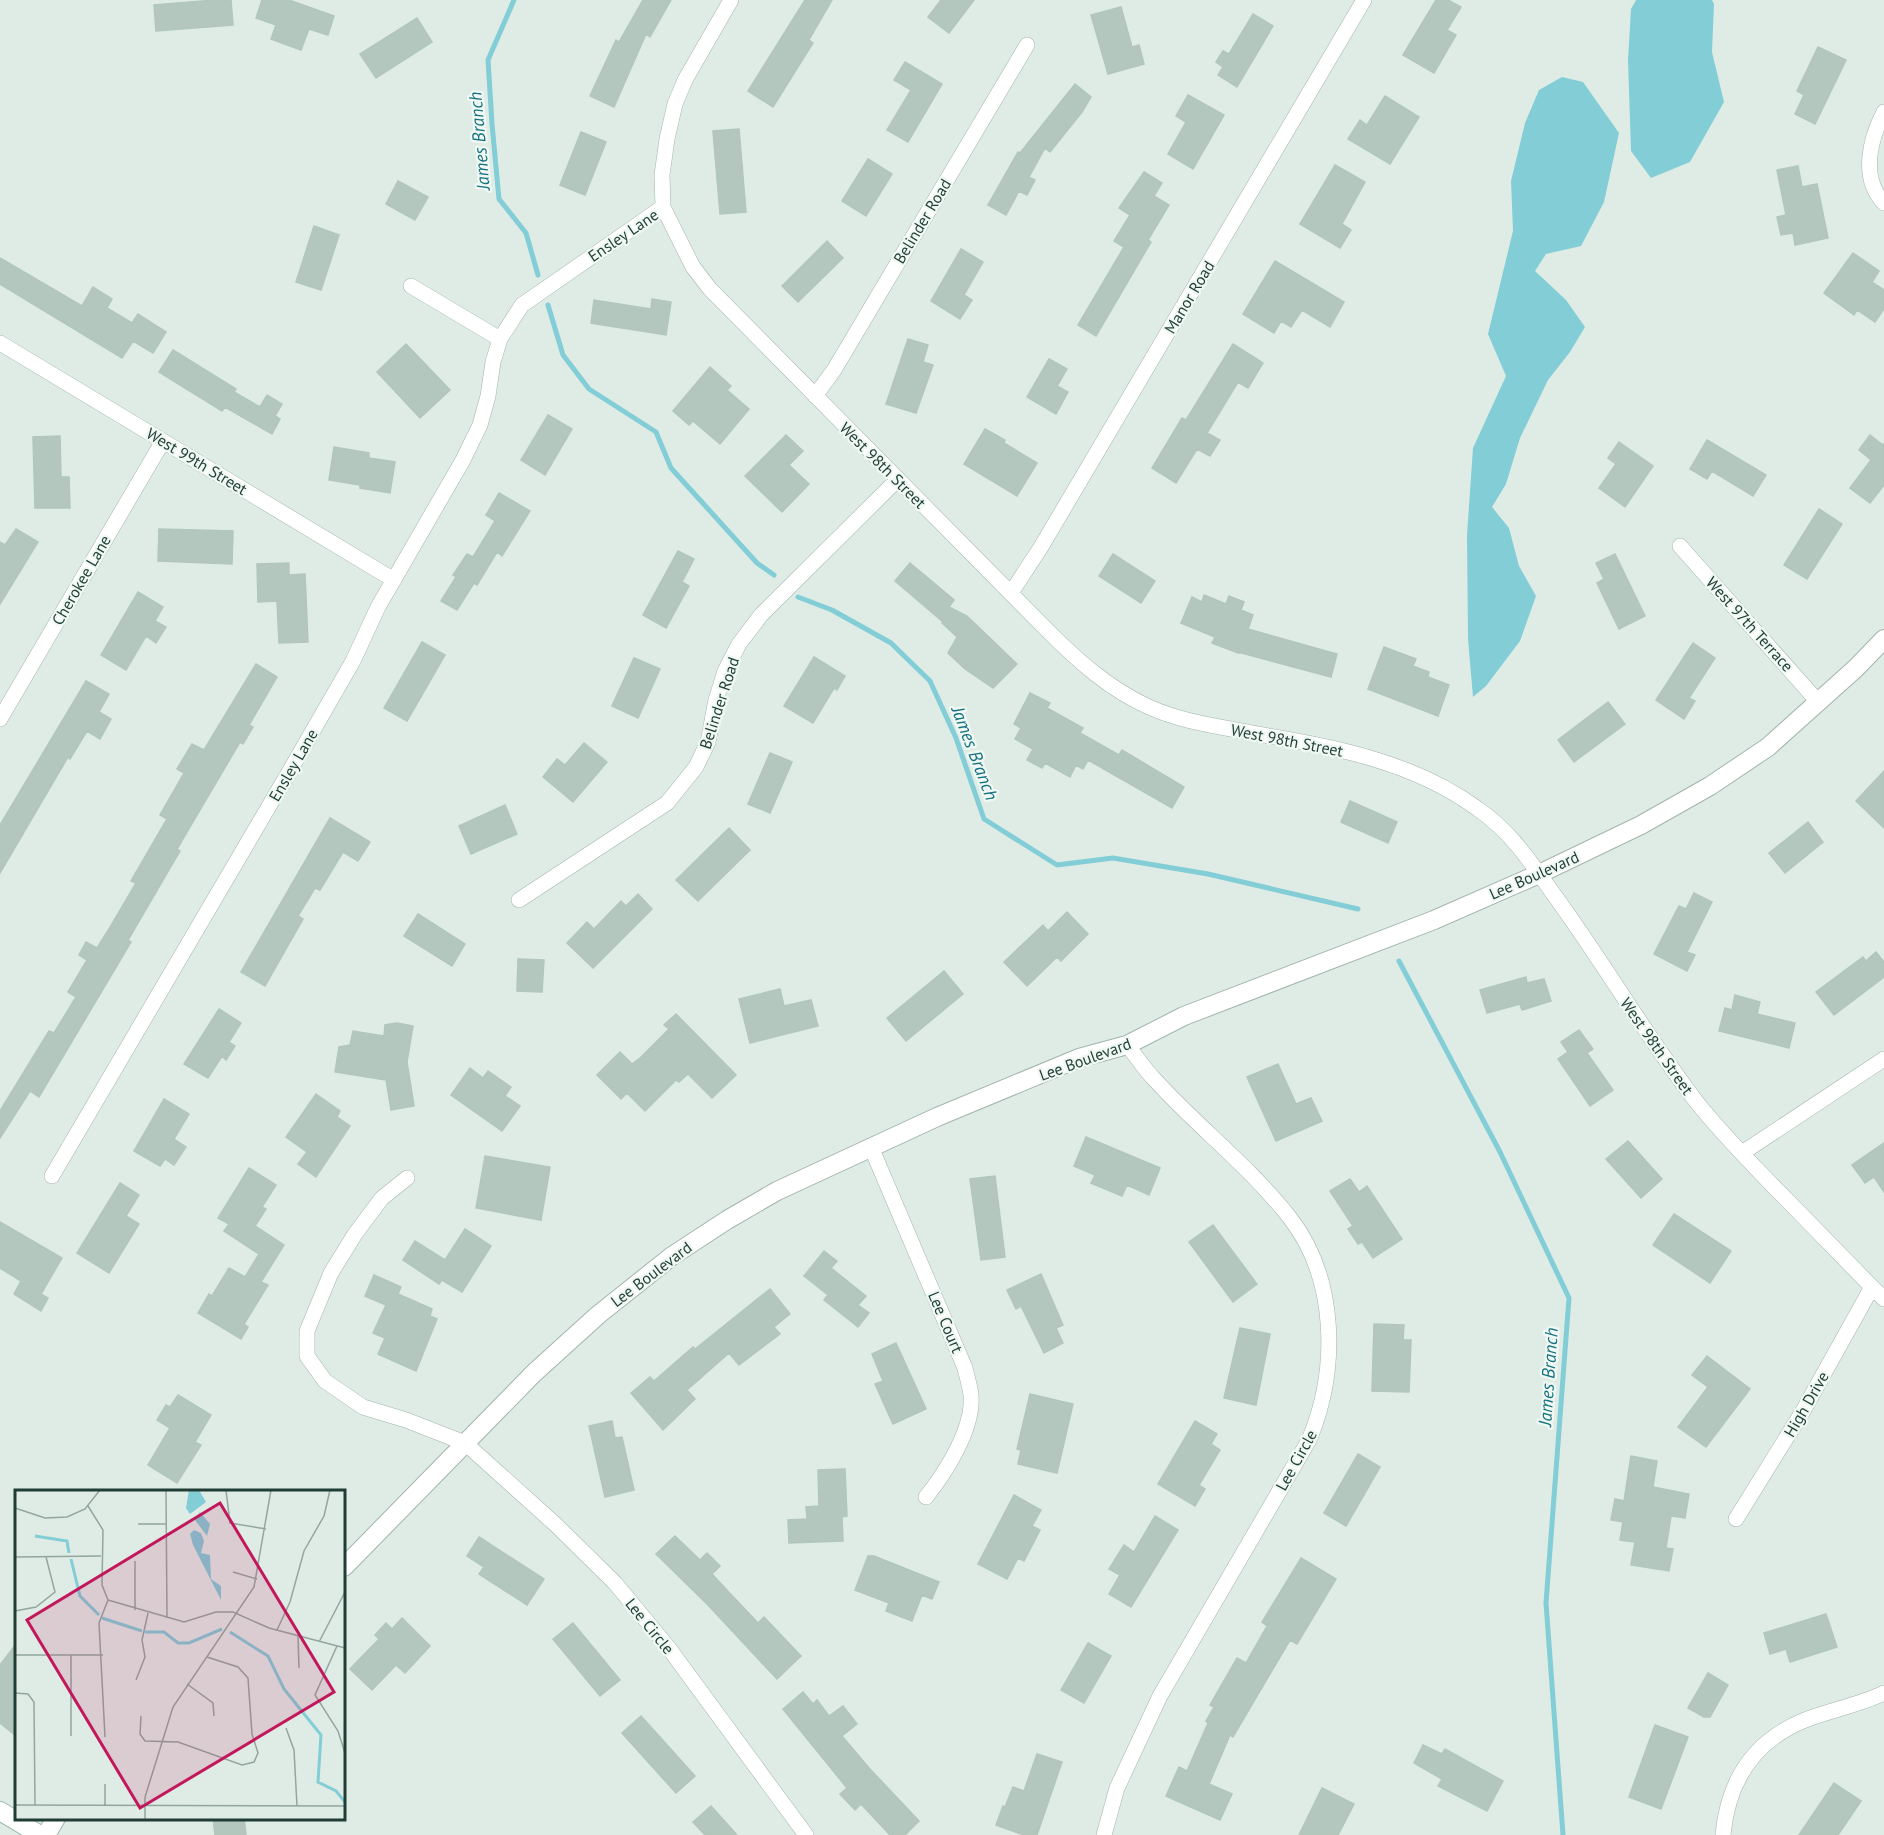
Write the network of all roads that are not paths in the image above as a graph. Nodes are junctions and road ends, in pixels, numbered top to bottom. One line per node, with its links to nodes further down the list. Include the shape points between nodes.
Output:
1 (731, 0): 6 (street, Ensley Lane, via 675,104 663,166)
2 (1364, 0): 15 (street, Manor Road)
3 (1027, 45): 10 (street, Belinder Road, via 834,370)
4 (1884, 112): 5 (street, via 1870,154 1872,184)
5 (1884, 203)
6 (663, 207): 8 (street, Ensley Lane, via 522,305); 10 (street, West 98th Street, via 693,267 710,289)
7 (411, 286): 8 (street)
8 (500, 339): 14 (street, Ensley Lane, via 480,425)
9 (0, 343): 11 (street, West 99th Street)
10 (814, 396): 12 (street, West 98th Street)
11 (163, 441): 14 (street, West 99th Street); 18 (street, Cherokee Lane)
12 (897, 480): 15 (street, West 98th Street); 20 (street, Belinder Road, via 761,615 739,644 725,671 708,742 696,767 674,796)
13 (1680, 546): 17 (street, West 97th Terrace)
14 (394, 580): 25 (street, Ensley Lane, via 292,767)
15 (1011, 593): 19 (street, West 98th Street, via 1082,665 1132,699 1193,722 1329,746 1386,761 1426,777 1460,796 1507,831)
16 (1884, 639): 17 (street, Lee Boulevard)
17 (1819, 703): 19 (street, Lee Boulevard, via 1768,747 1710,786 1641,825)
18 (0, 719)
19 (1539, 874): 21 (street, Lee Boulevard, via 1394,936 1184,1016); 24 (street, West 98th Street, via 1696,1101)
20 (519, 900)
21 (1127, 1045): 23 (street, Lee Boulevard, via 1079,1058); 39 (street, Lee Circle, via 1155,1080 1291,1219 1316,1267 1330,1334 1320,1414 1309,1440 1160,1696 1117,1788)
22 (1884, 1059): 24 (street)
23 (871, 1147): 29 (street, Lee Boulevard, via 777,1191 672,1256 558,1351); 30 (street, Lee Court, via 965,1368 971,1396 968,1422 959,1444)
24 (1742, 1153): 27 (street, West 98th Street)
25 (52, 1176)
26 (407, 1179): 29 (street, via 382,1198 331,1274 307,1331 307,1356 325,1381 363,1407)
27 (1872, 1287): 28 (street, West 98th Street); 31 (street, High Drive, via 1803,1412)
28 (1884, 1299)
29 (465, 1443): 32 (street, Lee Boulevard); 38 (street, Lee Circle, via 615,1583 668,1647)
30 (926, 1497)
31 (1736, 1519)
32 (345, 1567)
33 (1884, 1693): 40 (street, via 1804,1720 1776,1735 1755,1753 1731,1792)
34 (0, 1811): 36 (street)
35 (55, 1820): 37 (street)
36 (40, 1835)
37 (46, 1835)
38 (806, 1835)
39 (1104, 1835)
40 (1723, 1835)

